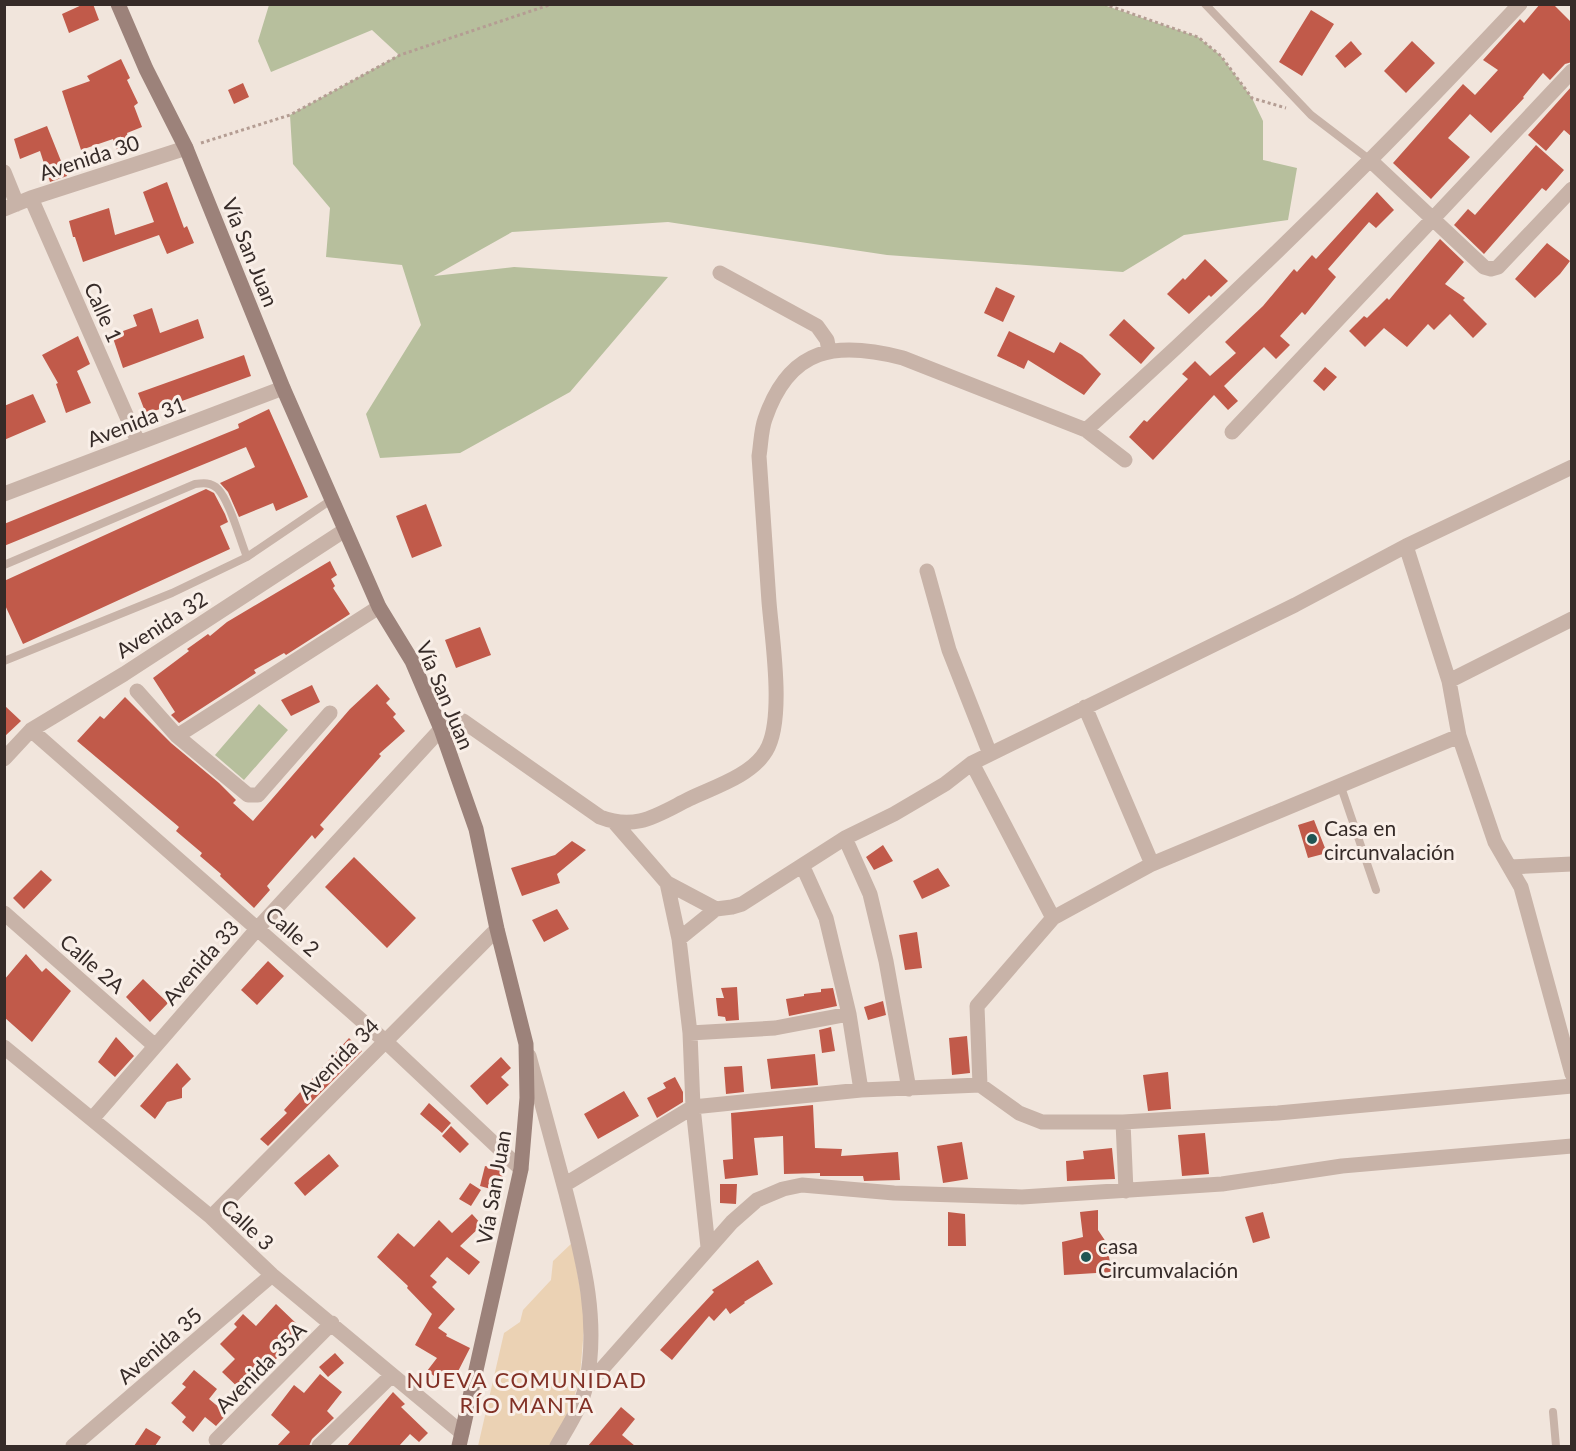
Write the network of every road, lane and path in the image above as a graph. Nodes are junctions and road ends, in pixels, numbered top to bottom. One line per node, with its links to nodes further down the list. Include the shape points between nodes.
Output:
1 (118, 4): 8 (street, Vía San Juan)
2 (552, 4): 8 (path, via 400,55 290,115)
3 (1104, 4): 7 (path, via 1198,37 1221,56 1252,98)
4 (1205, 4): 7 (lane)
5 (1520, 4): 9 (street)
6 (1572, 71): 13 (street)
7 (1311, 115): 9 (lane)
8 (186, 148): 12 (street, Avenida 30); 16 (street, Vía San Juan)
9 (1370, 160): 13 (street); 17 (street, via 1180,345)
10 (4, 172): 12 (street, Calle 1)
11 (1572, 189): 13 (street, via 1498,267 1491,269 1484,267)
12 (18, 204): 19 (street, Calle 1)
13 (1433, 219): 18 (street)
14 (720, 273): 15 (street, via 817,326)
15 (829, 351): 17 (street, via 875,351 903,358); 44 (street, via 806,360 781,384 765,420 760,447 776,697 775,720 766,752 739,775 645,821)
16 (283, 388): 19 (street, Avenida 31); 23 (street, Vía San Juan)
17 (1086, 430): 20 (street)
18 (1232, 432)
19 (138, 442): 22 (street, Avenida 31)
20 (1125, 460)
21 (1572, 467): 25 (street)
22 (6, 490)
23 (331, 500): 24 (street, Vía San Juan); 26 (lane)
24 (345, 530): 29 (street, Vía San Juan); 37 (street, Avenida 32)
25 (1406, 546): 32 (street); 34 (street)
26 (247, 557): 27 (lane, via 225,500 217,488 207,483 195,484); 31 (lane, via 172,593)
27 (4, 565)
28 (927, 571): 40 (street, via 949,650)
29 (379, 607): 36 (street, Vía San Juan, via 412,661); 38 (street)
30 (1572, 619): 32 (street)
31 (4, 661)
32 (1449, 681): 39 (street)
33 (137, 691): 38 (street)
34 (1085, 707): 40 (street); 46 (street)
35 (330, 713): 38 (street, via 253,796)
36 (441, 729): 44 (street, via 463,721 600,817); 55 (street, Avenida 33); 56 (street, Vía San Juan, via 476,829)
37 (31, 730): 41 (street, Avenida 32); 55 (street, Calle 2)
38 (177, 736)
39 (1459, 736): 43 (street); 49 (street, via 1495,842)
40 (990, 754): 42 (street)
41 (4, 759)
42 (972, 763): 45 (street, via 935,790); 54 (street)
43 (1340, 784): 46 (street); 51 (lane)
44 (615, 823): 50 (street)
45 (845, 838): 48 (street); 67 (street, via 870,894)
46 (1152, 864): 54 (street)
47 (1572, 864): 49 (street)
48 (803, 867): 52 (street, via 742,904); 58 (street, via 826,918)
49 (1510, 867): 64 (street, via 1521,887)
50 (667, 883): 52 (street); 57 (street)
51 (1376, 890)
52 (716, 909): 57 (street)
53 (4, 913): 62 (street, Calle 2A)
54 (1053, 918): 65 (street, via 977,1006)
55 (258, 928): 60 (street, Calle 2); 62 (street, Avenida 33)
56 (497, 929): 60 (street, Avenida 34); 61 (street, Vía San Juan)
57 (679, 939): 59 (street)
58 (849, 1014): 59 (street, via 775,1028); 68 (street)
59 (690, 1033): 69 (street)
60 (385, 1041): 73 (street, Calle 2); 76 (street, Avenida 34)
61 (526, 1044): 73 (street, Vía San Juan, via 527,1098); 74 (street)
62 (154, 1045): 70 (street, Avenida 33)
63 (4, 1047): 70 (street, Calle 3)
64 (1572, 1074)
65 (980, 1085): 67 (street); 71 (street, via 1019,1113 1042,1122)
66 (1572, 1086): 71 (street, via 1278,1113)
67 (909, 1089): 68 (street)
68 (861, 1090): 69 (street)
69 (693, 1107): 74 (street); 77 (street)
70 (92, 1119): 76 (street, Calle 3)
71 (1122, 1122): 75 (street)
72 (1572, 1146): 75 (street)
73 (521, 1169): 84 (street, Vía San Juan)
74 (564, 1185): 81 (street, via 589,1294 592,1327)
75 (1126, 1191): 77 (street, via 960,1196 802,1185 757,1200)
76 (211, 1217): 78 (street, Calle 3)
77 (708, 1247): 81 (street)
78 (272, 1275): 79 (street, Calle 3); 85 (street, Avenida 35)
79 (332, 1323): 80 (street, Calle 3); 83 (street, Avenida 35A)
80 (391, 1376): 84 (street, Calle 3); 86 (street)
81 (586, 1387): 87 (street)
82 (1553, 1412): 88 (lane)
83 (216, 1440)
84 (460, 1440)
85 (73, 1446)
86 (319, 1446)
87 (557, 1446)
88 (1556, 1446)

